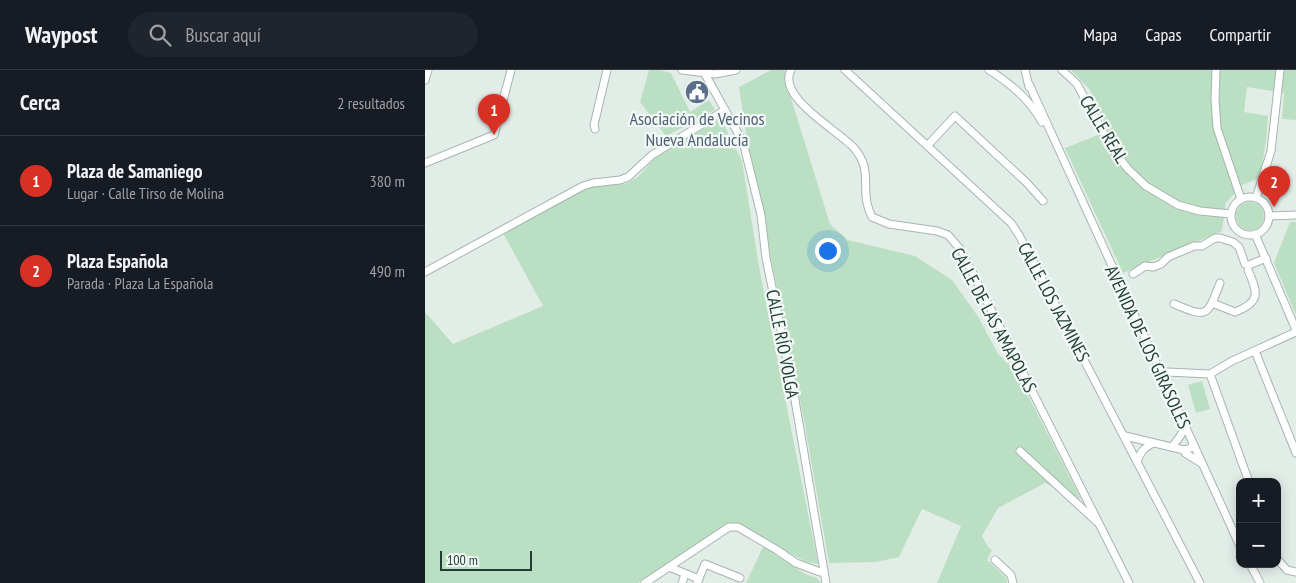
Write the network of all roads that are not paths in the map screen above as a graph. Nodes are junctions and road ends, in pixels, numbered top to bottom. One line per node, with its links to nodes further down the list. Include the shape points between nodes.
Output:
1 (428, 70): 14 (street)
2 (511, 70): 21 (street, via 494,135)
3 (607, 70): 18 (street)
4 (686, 70): 13 (street)
5 (736, 70): 13 (street)
6 (791, 70): 51 (street, CALLE DE LAS AMAPOLAS, via 789,82 801,104 854,148 863,160 867,176 867,204 872,217 889,224 948,235 961,250)
7 (845, 70): 19 (street, CALLE LOS JAZMINES)
8 (989, 70): 16 (street, AVENIDA DE LOS GIRASOLES, via 1012,86)
9 (1025, 70): 15 (street, AVENIDA DE LOS GIRASOLES)
10 (1062, 70): 25 (street, CALLE REAL, via 1077,84 1111,147 1146,186 1178,205)
11 (1217, 70): 23 (street, via 1217,128)
12 (1280, 70): 22 (street, via 1271,151)
13 (705, 74): 17 (street, CALLE RÍO VOLGA)
14 (425, 80)
15 (1029, 84): 16 (street, AVENIDA DE LOS GIRASOLES); 20 (street, AVENIDA DE LOS GIRASOLES)
16 (1033, 108): 20 (street, AVENIDA DE LOS GIRASOLES)
17 (725, 110): 31 (street, via 652,155 628,177 583,186); 57 (street, CALLE RÍO VOLGA, via 743,142 761,215 766,258)
18 (595, 128)
19 (928, 145): 24 (street, via 955,116); 41 (street, CALLE LOS JAZMINES, via 1011,222)
20 (1057, 148): 38 (street, AVENIDA DE LOS GIRASOLES)
21 (425, 163)
22 (1256, 198): 23 (street); 27 (street, via 1265,205)
23 (1241, 199): 25 (street)
24 (1043, 201)
25 (1231, 214): 28 (street, via 1235,228 1241,233)
26 (1296, 215): 27 (street)
27 (1269, 216): 28 (street, via 1265,227)
28 (1255, 234): 29 (street)
29 (1266, 258): 30 (street); 36 (street)
30 (1247, 267): 32 (street, via 1239,247 1233,242 1215,238 1202,246 1168,257 1161,264 1145,266); 34 (street, via 1256,287 1253,302 1235,312)
31 (425, 272)
32 (1133, 274)
33 (1220, 284): 34 (street)
34 (1212, 303): 35 (street, via 1208,311 1197,314)
35 (1174, 304)
36 (1296, 331): 37 (street)
37 (1255, 351): 39 (street); 47 (street)
38 (1160, 374): 39 (street); 40 (street, AVENIDA DE LOS GIRASOLES)
39 (1210, 374): 50 (street)
40 (1184, 426): 43 (street, AVENIDA DE LOS GIRASOLES); 44 (street)
41 (1125, 436): 42 (street); 48 (street, CALLE LOS JAZMINES)
42 (1153, 443): 44 (street); 48 (street, via 1140,454)
43 (1192, 443): 44 (street, via 1184,440); 45 (street, via 1191,448); 49 (street, AVENIDA DE LOS GIRASOLES)
44 (1174, 445): 45 (street)
45 (1184, 450): 49 (street)
46 (1020, 451): 51 (street)
47 (1296, 453)
48 (1137, 462): 67 (street, CALLE LOS JAZMINES)
49 (1203, 465): 52 (street, AVENIDA DE LOS GIRASOLES)
50 (1248, 478)
51 (1101, 526): 66 (street, CALLE DE LAS AMAPOLAS)
52 (1236, 537)
53 (995, 560): 65 (street, via 1011,575)
54 (1281, 563): 58 (street, via 1287,570)
55 (669, 567): 57 (street, via 729,527 738,527 803,567 820,572); 59 (street); 62 (street)
56 (1252, 568): 68 (street)
57 (824, 570): 64 (street, CALLE RÍO VOLGA)
58 (1296, 572)
59 (685, 574): 61 (street); 63 (street)
60 (740, 578): 61 (street, via 705,564)
61 (698, 581)
62 (645, 583)
63 (681, 583)
64 (826, 583)
65 (1013, 583)
66 (1129, 583)
67 (1199, 583)
68 (1260, 583)

